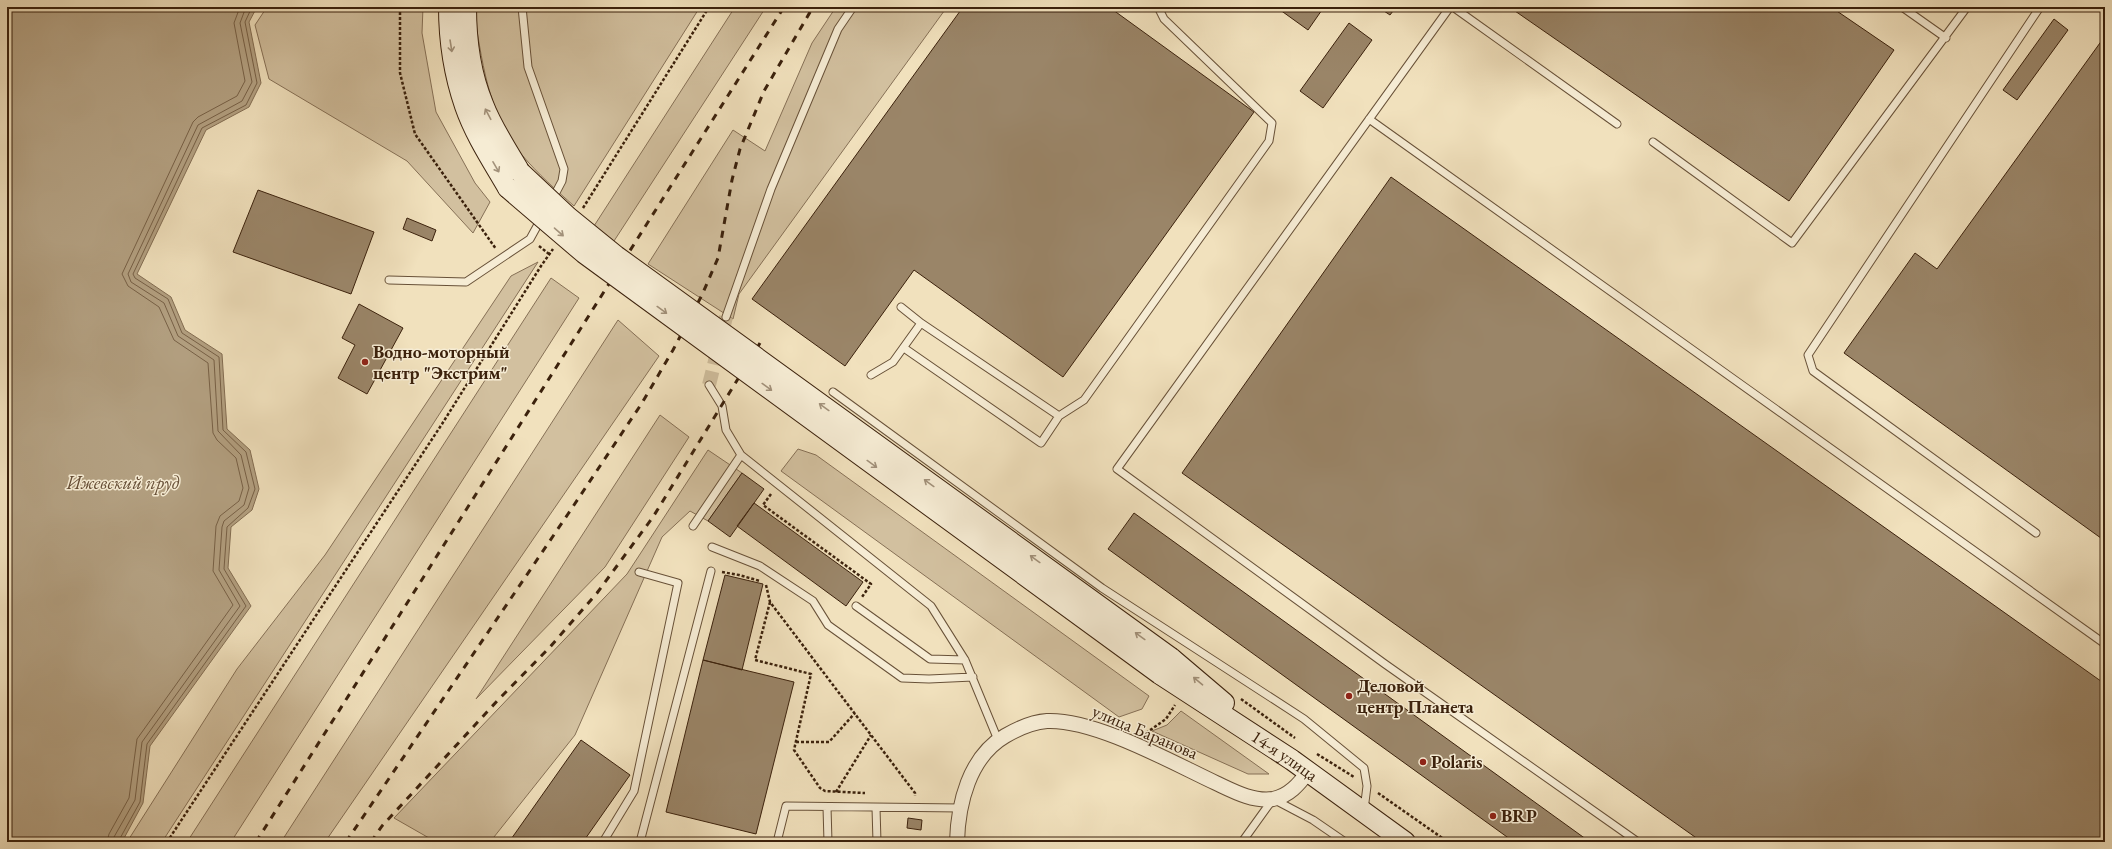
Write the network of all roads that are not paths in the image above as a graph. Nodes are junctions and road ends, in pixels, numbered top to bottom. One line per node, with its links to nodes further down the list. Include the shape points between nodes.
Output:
1 (449, 7): 15 (main road, one-way to 15, via 449,34 455,70 466,107 483,144)
2 (466, 7): 15 (main road, one-way to 2, via 482,104 472,66)
3 (522, 7): 16 (lane, via 528,67 564,169 562,181 530,239 466,282)
4 (853, 7): 18 (lane, via 838,29 771,189)
5 (1158, 7): 24 (lane, via 1164,19 1272,122 1269,141 1084,400)
6 (1450, 7): 12 (lane)
7 (1453, 7): 13 (lane)
8 (1902, 7): 11 (lane)
9 (1967, 7): 11 (lane)
10 (2040, 7): 27 (lane, via 1808,355 1813,371)
11 (1946, 38): 14 (lane, via 1792,243)
12 (1369, 119): 32 (lane); 51 (lane, via 1117,470 1391,669)
13 (1617, 124)
14 (1653, 142)
15 (514, 180): 36 (main road, 14-я улица, bridge, via 584,253 1166,666)
16 (389, 280)
17 (902, 307): 19 (lane)
18 (726, 316)
19 (921, 323): 20 (lane); 24 (lane)
20 (904, 348): 21 (lane, via 893,362); 24 (lane, via 1041,443)
21 (871, 375)
22 (709, 385): 25 (lane, via 722,406 726,430)
23 (832, 392): 41 (lane, via 1102,588 1304,719 1364,768 1367,786)
24 (1059, 416)
25 (741, 455): 26 (lane); 33 (lane, via 931,606)
26 (693, 526)
27 (2036, 533)
28 (712, 547): 34 (lane, via 760,566 813,601 828,625 902,678)
29 (711, 570): 43 (lane)
30 (638, 572): 42 (lane, via 678,583 634,791)
31 (856, 606): 33 (lane, via 930,659)
32 (2105, 644)
33 (965, 660): 34 (lane)
34 (973, 677): 35 (lane)
35 (998, 740): 37 (street, улица Баранова, via 1020,728 1046,721 1071,722 1117,737 1244,796); 40 (street, улица Баранова, via 983,754 972,772)
36 (1308, 772): 37 (street, via 1296,788); 41 (main road, 14-я улица)
37 (1273, 799): 48 (lane); 49 (lane)
38 (826, 807): 39 (lane); 44 (lane, via 786,806); 45 (lane)
39 (876, 808): 40 (lane); 46 (lane)
40 (960, 808): 47 (street, улица Баранова)
41 (1363, 812): 50 (main road, 14-я улица)
42 (602, 842)
43 (640, 842)
44 (777, 842)
45 (828, 842)
46 (876, 842)
47 (957, 842)
48 (1242, 842)
49 (1345, 842)
50 (1405, 842)
51 (1638, 842)

